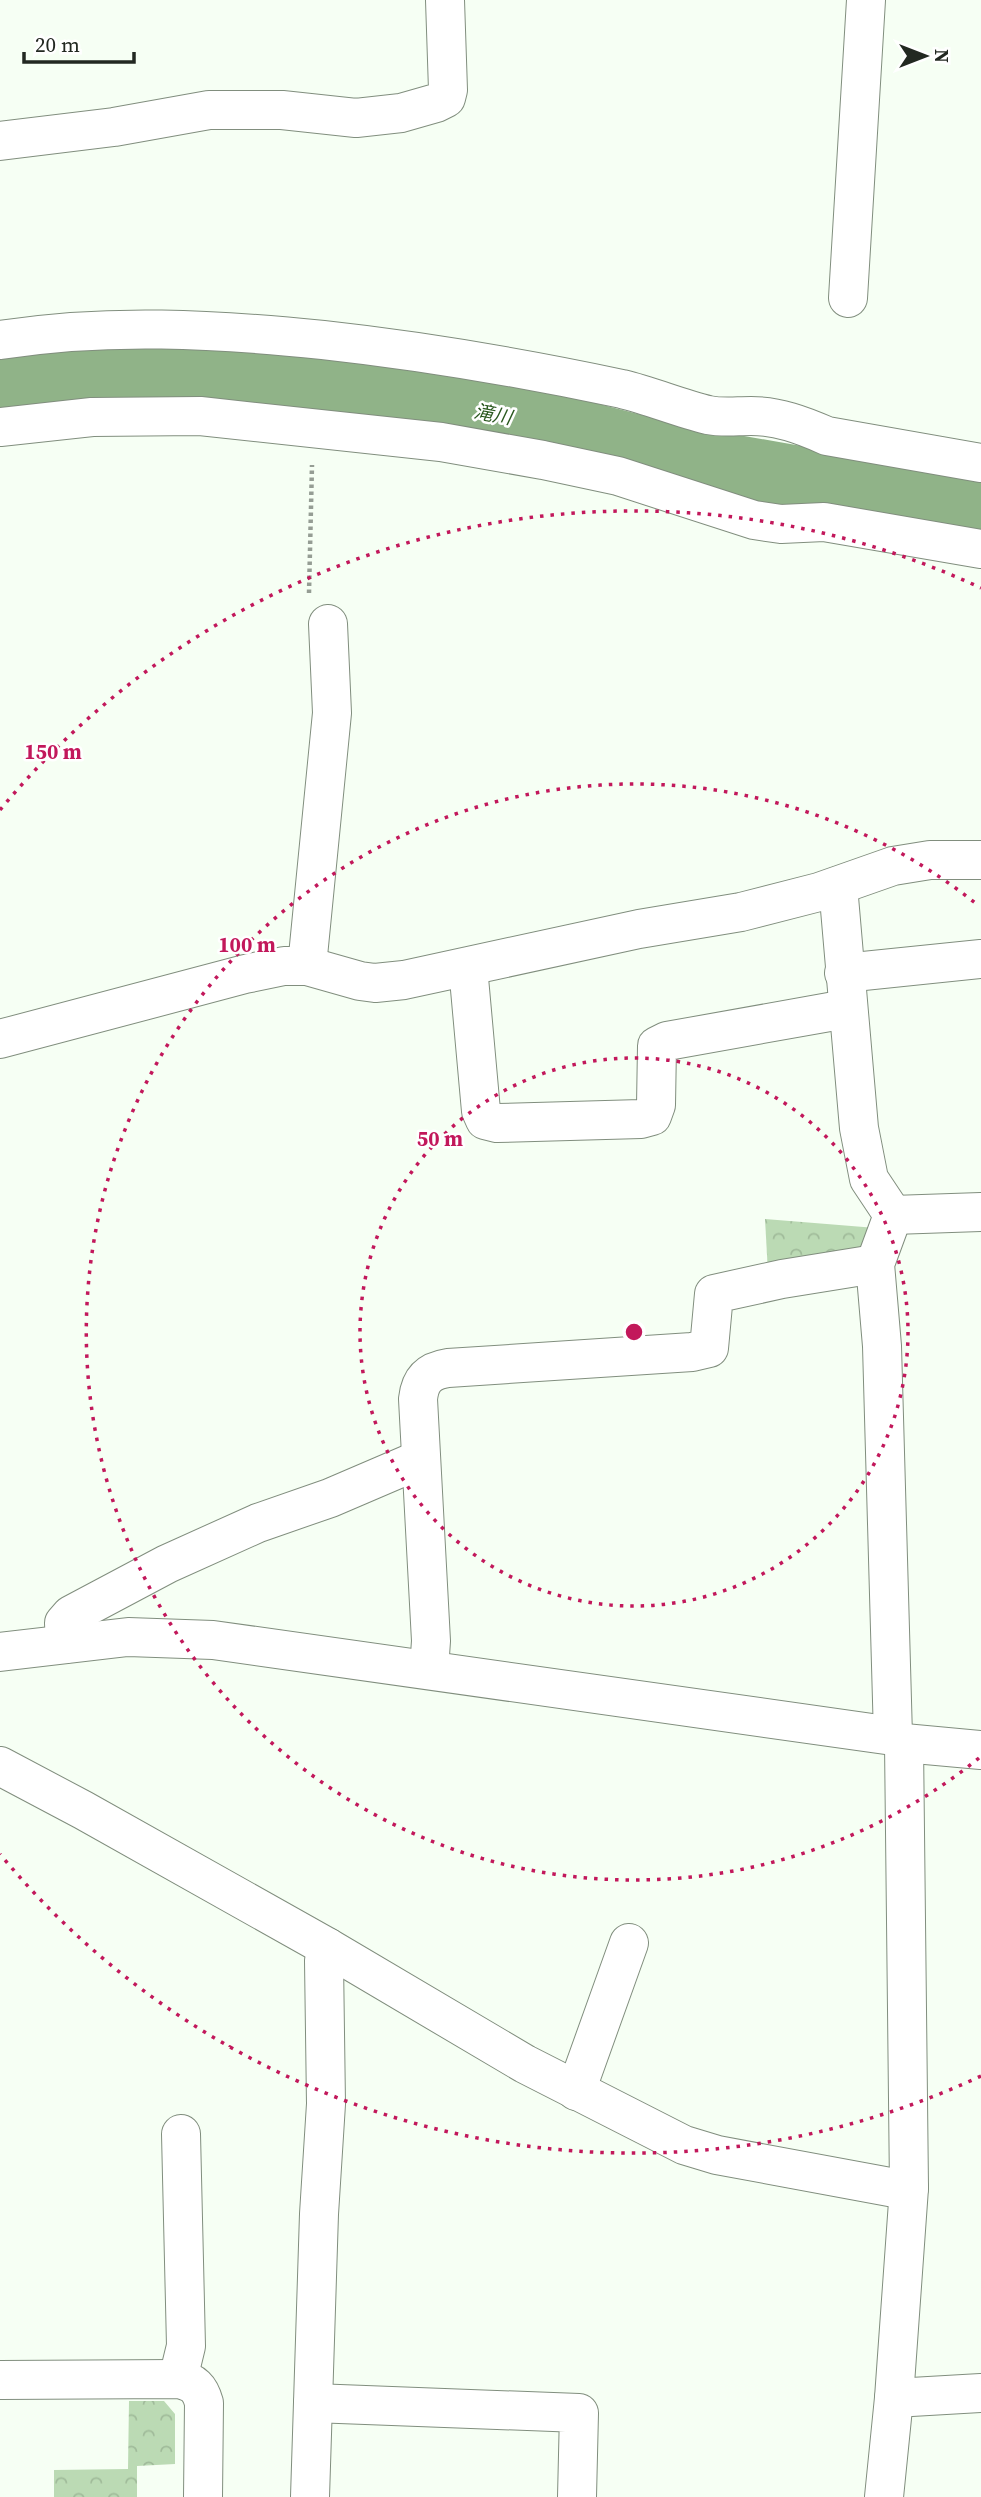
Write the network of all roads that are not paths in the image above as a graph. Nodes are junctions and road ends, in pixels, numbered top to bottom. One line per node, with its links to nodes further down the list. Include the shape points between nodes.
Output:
1 (445, 0): 3 (street, via 447,90 446,98 436,103 356,118 282,110 209,110)
2 (866, 0): 4 (street)
3 (0, 141)
4 (848, 298)
5 (0, 340): 7 (street, via 163,328 404,349 624,390 708,415 770,417 827,436)
6 (0, 427): 8 (street, via 147,415 313,426 543,460 618,477 754,520 824,522)
7 (981, 463)
8 (981, 549)
9 (328, 624): 13 (street, via 331,713)
10 (981, 860): 11 (street, via 930,860 894,866)
11 (838, 886): 14 (street, via 741,912); 15 (street)
12 (981, 959): 15 (street)
13 (307, 966): 14 (street, via 375,983); 17 (street, via 245,974)
14 (468, 967): 16 (street, via 481,1111 485,1120 497,1123 652,1116 657,1046)
15 (844, 973): 16 (street)
16 (848, 1012): 19 (street, via 859,1128 869,1179)
17 (0, 1039)
18 (981, 1212): 19 (street)
19 (893, 1215): 20 (street)
20 (875, 1264): 21 (street, via 714,1294 709,1348 429,1373 418,1399); 25 (street)
21 (421, 1459): 22 (street, via 330,1499 258,1522 167,1564 71,1615 64,1623); 24 (street)
22 (65, 1644): 23 (street); 24 (street, via 128,1637 181,1638)
23 (0, 1652)
24 (429, 1670): 25 (street)
25 (899, 1739): 26 (street); 32 (street)
26 (981, 1750)
27 (0, 1766): 29 (street)
28 (629, 1943): 30 (street)
29 (327, 1947): 30 (street); 37 (street, via 326,2104)
30 (576, 2091): 32 (street, via 684,2145 717,2155)
31 (181, 2134): 33 (street, via 186,2346)
32 (909, 2188): 36 (street)
33 (178, 2379): 34 (street); 38 (street, via 192,2382 204,2403)
34 (0, 2380)
35 (981, 2393): 36 (street)
36 (894, 2398): 41 (street)
37 (313, 2403): 39 (street); 40 (street, via 579,2413)
38 (203, 2497)
39 (310, 2497)
40 (577, 2497)
41 (884, 2497)

